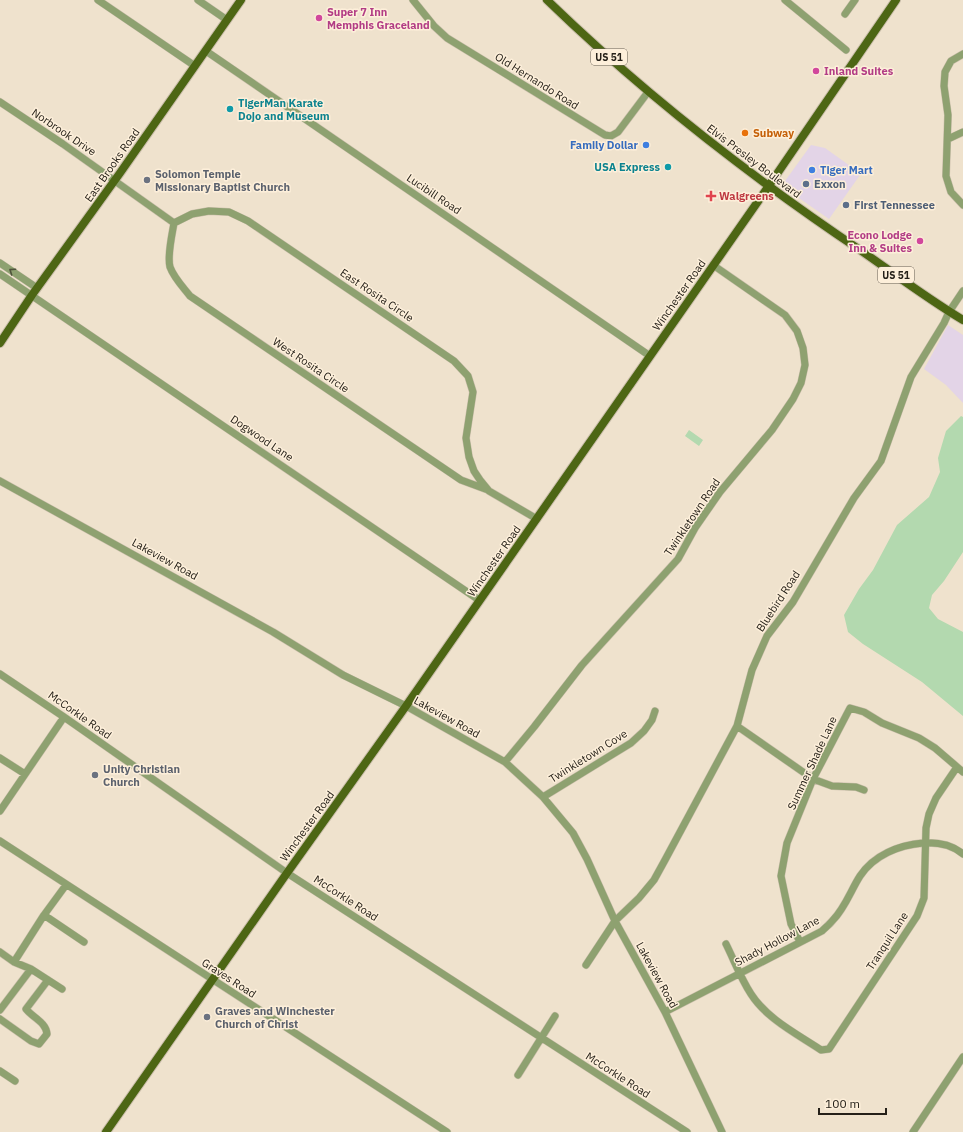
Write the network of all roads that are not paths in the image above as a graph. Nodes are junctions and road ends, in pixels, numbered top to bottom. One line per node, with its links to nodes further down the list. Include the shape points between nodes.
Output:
1 (98, 0): 15 (street)
2 (198, 0): 11 (street)
3 (241, 0): 11 (main road, East Brooks Road)
4 (413, 0): 16 (street, Old Hernando Road, via 447,38 605,135 611,136 618,132)
5 (845, 0): 9 (street)
6 (896, 0): 21 (main road, Winchester Road)
7 (549, 1): 16 (main road, Elvis Presley Boulevard / US 51)
8 (788, 1): 12 (street)
9 (853, 2): 10 (street)
10 (845, 14)
11 (227, 20): 13 (main road, East Brooks Road)
12 (846, 50)
13 (206, 51): 15 (main road, East Brooks Road); 35 (street, Lucibill Road)
14 (963, 54): 19 (street, via 951,61 945,72)
15 (195, 66): 20 (main road, East Brooks Road)
16 (648, 92): 21 (main road, Elvis Presley Boulevard / US 51)
17 (0, 102): 20 (street, Norbrook Drive)
18 (963, 132): 19 (street)
19 (948, 139): 22 (street, via 948,185)
20 (114, 180): 23 (street); 29 (main road, East Brooks Road)
21 (768, 187): 25 (main road, Winchester Road); 32 (main road, Elvis Presley Boulevard / US 51)
22 (963, 205)
23 (174, 223): 37 (street, West Rosita Circle, via 170,266 190,296 460,480); 37 (street, East Rosita Circle, via 192,214 209,211 229,212 248,221 454,361 468,376 473,392 466,438 468,456 474,471)
24 (0, 263): 27 (street, one-way to 24)
25 (713, 266): 35 (main road, Winchester Road); 46 (street, Twinkletown Road, via 785,315 797,331 803,348 801,383 772,430 720,492 678,558 582,666)
26 (0, 274): 28 (street, Dogwood Lane)
27 (24, 279): 28 (street); 29 (street)
28 (19, 286): 31 (street, Dogwood Lane)
29 (37, 288): 31 (main road, East Brooks Road)
30 (963, 291): 32 (street, Bluebird Road)
31 (32, 295): 34 (main road, East Brooks Road); 39 (street, Dogwood Lane)
32 (949, 312): 33 (main road, Elvis Presley Boulevard / US 51); 44 (street, Bluebird Road, via 911,378 881,461 854,498 793,602 767,636 752,670)
33 (963, 320)
34 (0, 343)
35 (650, 356): 38 (main road, Winchester Road)
36 (0, 481): 41 (street, Lakeview Road, via 273,632 343,675)
37 (489, 491): 38 (street, East Rosita Circle)
38 (536, 519): 39 (main road, Winchester Road)
39 (480, 600): 41 (main road, Winchester Road)
40 (0, 674): 43 (street, McCorkle Road)
41 (406, 706): 46 (street, Lakeview Road); 57 (main road, Winchester Road)
42 (655, 711): 52 (street, Twinkletown Cove, via 644,731 631,743)
43 (64, 717): 49 (street); 57 (street, McCorkle Road)
44 (737, 726): 50 (street); 60 (street, Bluebird Road, via 654,880 640,898)
45 (0, 758): 49 (street)
46 (505, 762): 52 (street, Lakeview Road)
47 (957, 767): 48 (street); 50 (street, Summer Shade Lane, via 919,738 850,708); 55 (street, Tranquil Lane, via 936,798 929,814)
48 (963, 772)
49 (25, 774): 53 (street)
50 (813, 779): 51 (street, via 832,786); 62 (street, Summer Shade Lane, via 788,843 780,876 791,924)
51 (864, 790)
52 (543, 797): 60 (street, Lakeview Road, via 572,833)
53 (0, 811)
54 (0, 841): 58 (street, Graves Road)
55 (926, 843): 56 (street, Shady Hollow Lane, via 944,844); 62 (street, Shady Hollow Lane, via 902,846 880,857 861,875 834,920 822,931); 68 (street, Tranquil Lane, via 924,898 917,916 828,1049 821,1050 780,1023 751,995)
56 (963, 854)
57 (287, 873): 70 (main road, Winchester Road); 76 (street, McCorkle Road)
58 (66, 885): 59 (street); 70 (street, Graves Road)
59 (44, 915): 61 (street); 65 (street)
60 (614, 920): 66 (street, Bluebird Road); 73 (street, Lakeview Road)
61 (84, 942)
62 (800, 942): 68 (street, Shady Hollow Lane)
63 (726, 944): 68 (street)
64 (0, 952): 65 (street)
65 (14, 962): 67 (street)
66 (586, 965)
67 (31, 969): 69 (street); 72 (street)
68 (740, 973): 73 (street, Shady Hollow Lane)
69 (48, 980): 71 (street); 75 (street, via 26,1009 47,1031 39,1044)
70 (212, 980): 81 (main road, Winchester Road); 82 (street, Graves Road)
71 (62, 989)
72 (0, 1010)
73 (665, 1012): 84 (street, Lakeview Road)
74 (555, 1016): 76 (street)
75 (0, 1019)
76 (541, 1038): 79 (street); 83 (street, McCorkle Road)
77 (963, 1057): 85 (street)
78 (0, 1071): 80 (street)
79 (518, 1076)
80 (15, 1081)
81 (106, 1132)
82 (446, 1132)
83 (687, 1132)
84 (722, 1132)
85 (913, 1132)

